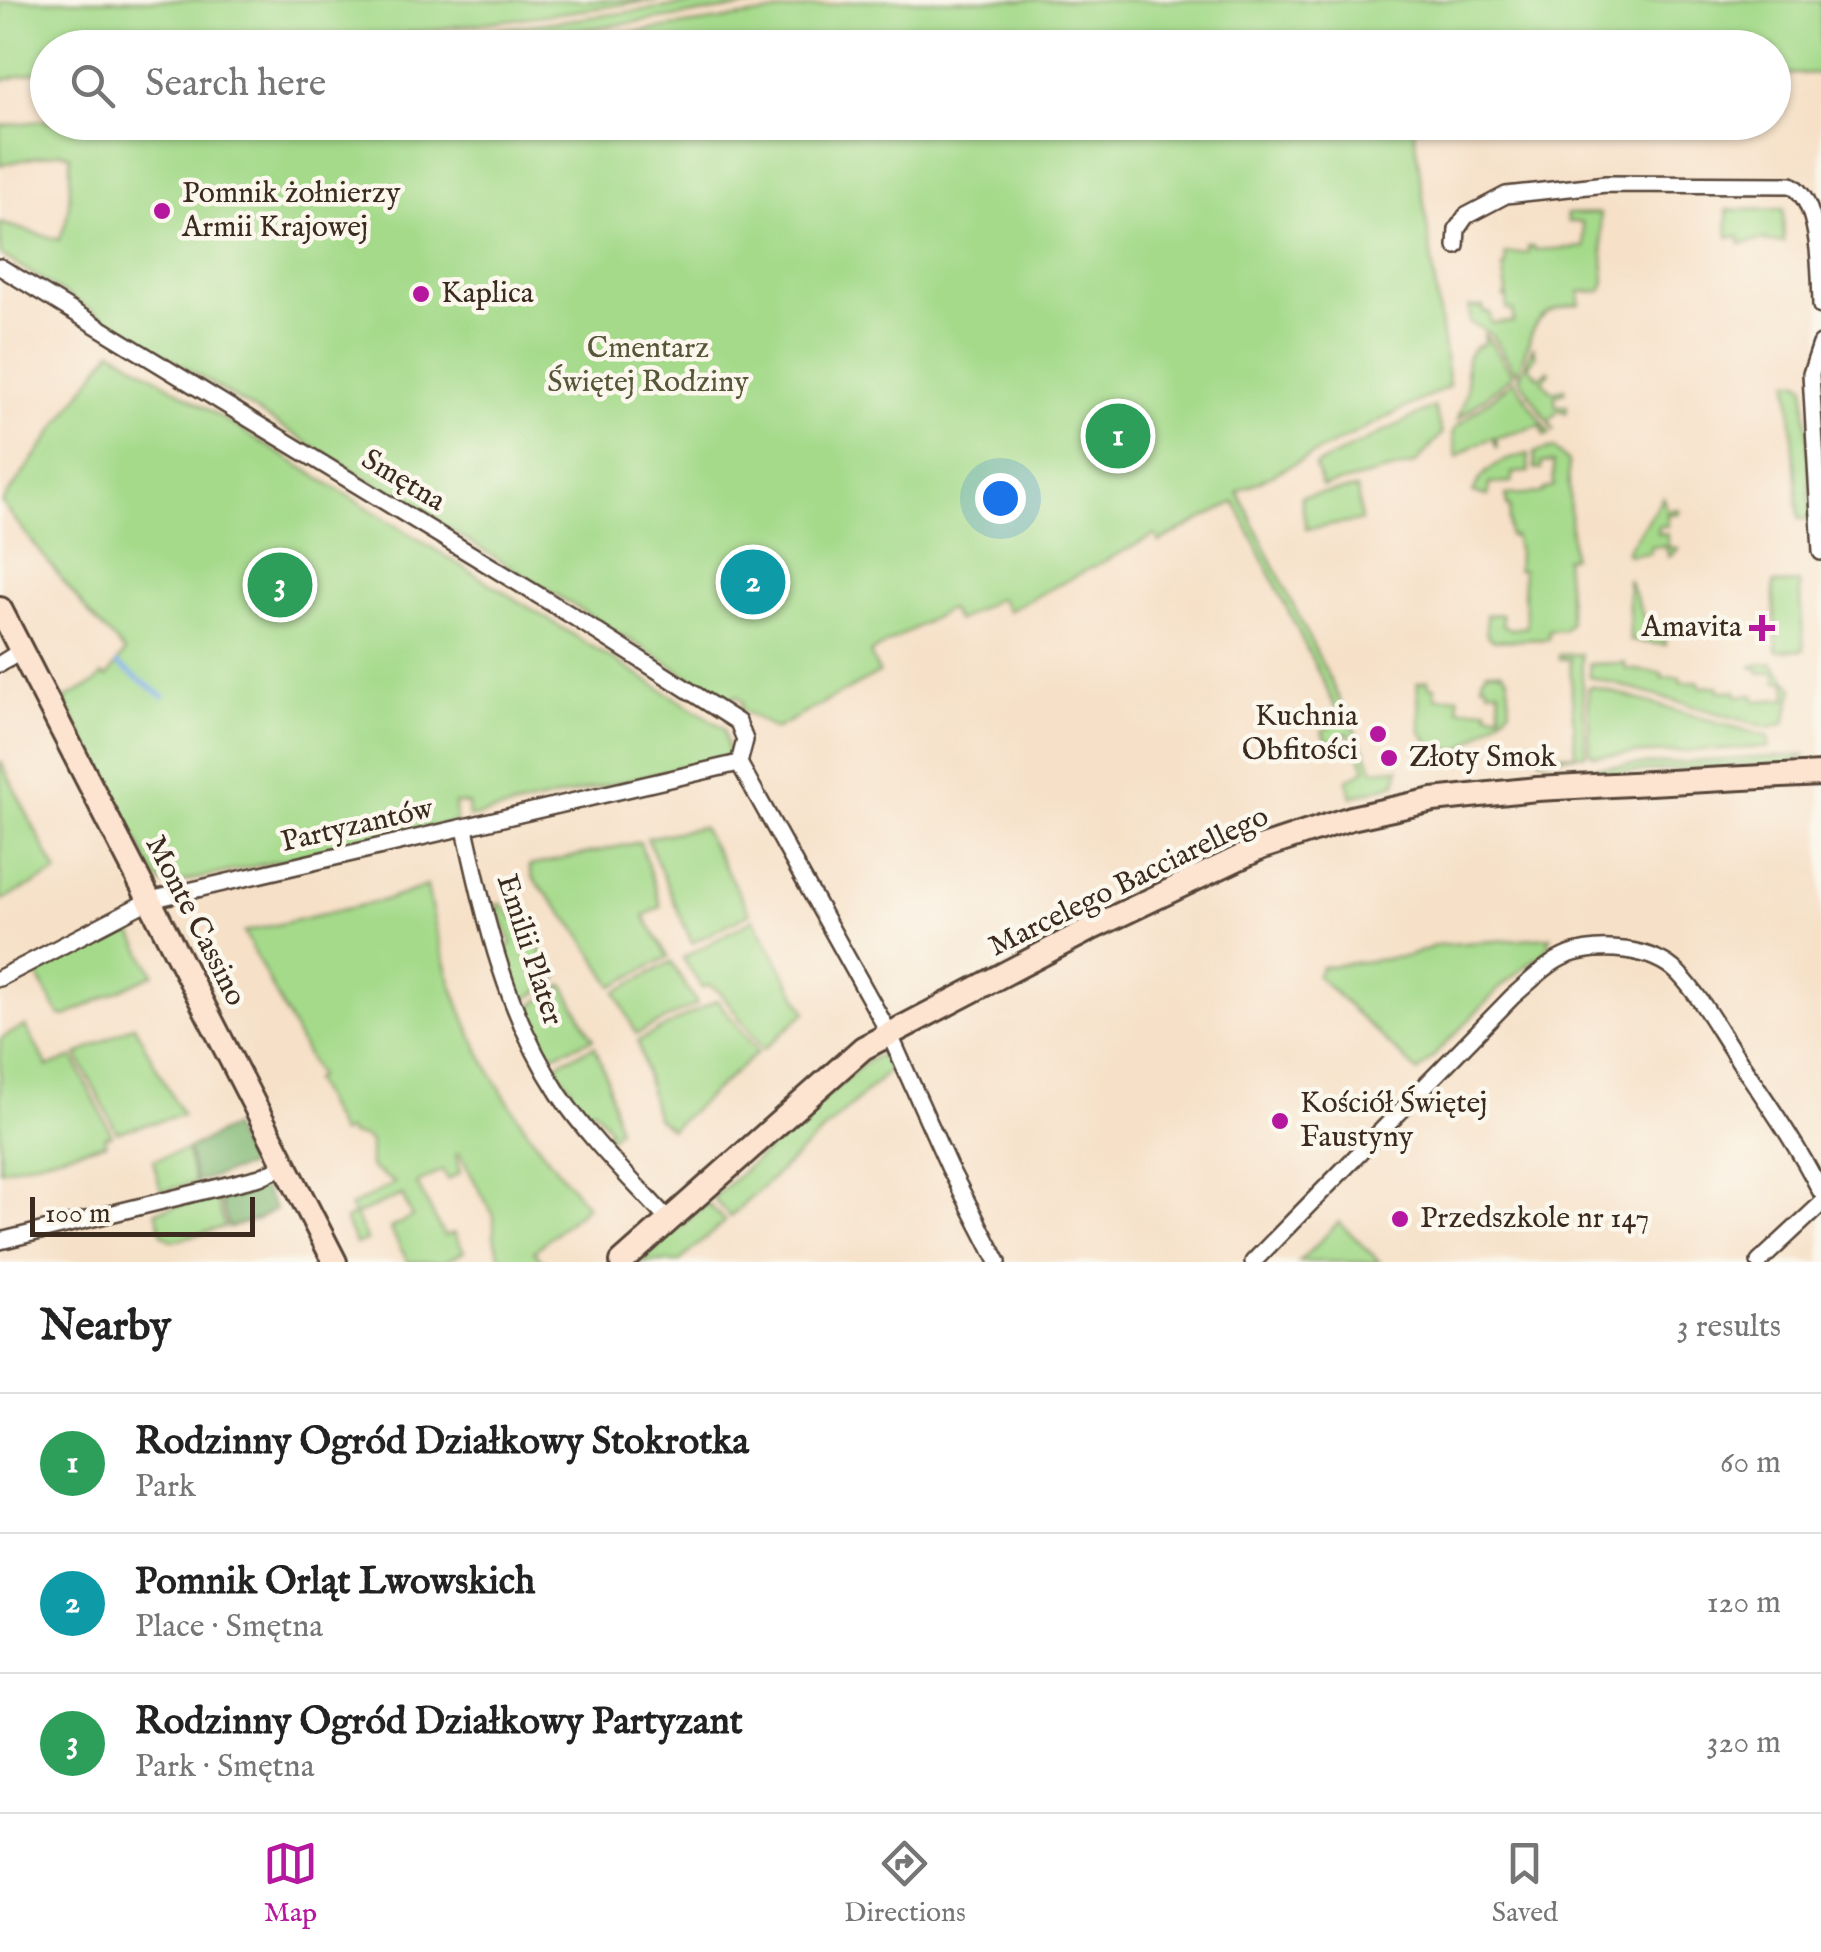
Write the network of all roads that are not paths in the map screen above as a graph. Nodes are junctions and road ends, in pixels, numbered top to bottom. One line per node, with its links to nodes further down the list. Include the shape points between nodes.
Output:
1 (1456, 246): 3 (street, via 1466,216 1506,195 1606,184 1792,185 1807,200 1817,231)
2 (0, 267): 9 (street, Smętna, via 738,722 746,740)
3 (1821, 306)
4 (1821, 344): 5 (street, via 1811,374)
5 (1821, 552)
6 (0, 609): 7 (street, Monte Cassino)
7 (21, 651): 8 (street); 12 (street, Monte Cassino)
8 (0, 664)
9 (739, 763): 11 (street, Partyzantów); 14 (street)
10 (1821, 774): 14 (street, Marcelego Bacciarellego, via 1532,790 1433,800 1351,818 1211,869)
11 (465, 830): 12 (street, Partyzantów); 18 (street, Emilii Plater, via 495,957 534,1053 570,1109)
12 (150, 900): 13 (street, Partyzantów); 15 (street, Monte Cassino)
13 (0, 978)
14 (889, 1033): 18 (street, Marcelego Bacciarellego, via 854,1056); 22 (street)
15 (286, 1165): 19 (street); 20 (street, Monte Cassino)
16 (1821, 1192): 23 (street, via 1801,1152 1684,981 1661,962 1614,949 1569,954 1541,972)
17 (1821, 1204): 24 (street)
18 (669, 1221): 21 (street, Marcelego Bacciarellego)
19 (0, 1241)
20 (335, 1262)
21 (622, 1262)
22 (998, 1262)
23 (1253, 1262)
24 (1759, 1262)

